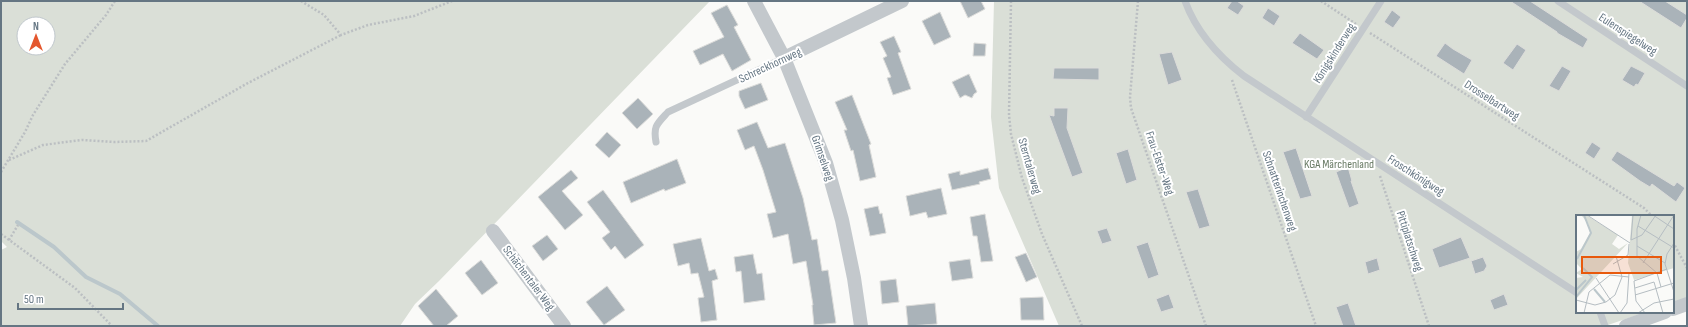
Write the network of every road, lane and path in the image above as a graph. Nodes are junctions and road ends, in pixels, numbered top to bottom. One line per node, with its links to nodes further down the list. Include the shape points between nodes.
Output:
1 (115, 1): 19 (path, via 65,64)
2 (300, 1): 13 (path, via 324,14)
3 (452, 1): 13 (path, via 414,16 368,25)
4 (754, 1): 14 (street, Grimselweg)
5 (902, 1): 14 (street, Schreckhornweg)
6 (1011, 1): 37 (path, Sterntalerweg, via 1011,134 1029,199)
7 (1138, 1): 38 (path, Frau-Elster-Weg, via 1131,108)
8 (1184, 1): 15 (lane, Froschkönigweg, via 1204,37)
9 (1321, 1): 12 (path, Drosselbartweg)
10 (1381, 1): 12 (lane, Königskinderweg)
11 (1558, 1): 16 (lane, Eulenspiegelweg)
12 (1362, 28): 17 (lane, Königskinderweg); 22 (path, Drosselbartweg, via 1644,208)
13 (341, 35): 19 (path, via 248,83 146,141 74,141 44,145)
14 (784, 58): 18 (lane, Schreckhornweg, via 668,112 654,130); 36 (street, Grimselweg, via 826,163 842,220)
15 (1226, 62): 17 (lane, Froschkönigweg); 39 (path, Schnatterinchenweg)
16 (1687, 86)
17 (1306, 117): 20 (lane, Froschkönigweg)
18 (656, 142)
19 (9, 160): 21 (path)
20 (1375, 161): 29 (lane, Froschkönigweg); 40 (path, Pittiplatschweg)
21 (1, 172)
22 (1651, 215)
23 (18, 225): 26 (path)
24 (493, 231): 35 (street, Schächentaler Weg)
25 (1, 234): 26 (path)
26 (9, 240): 34 (path, via 75,288)
27 (1674, 244): 28 (path)
28 (1687, 268)
29 (1576, 292)
30 (1687, 304): 31 (street)
31 (1674, 309)
32 (1600, 313): 41 (lane)
33 (1662, 313): 42 (street)
34 (112, 326)
35 (564, 326)
36 (861, 326)
37 (1082, 326)
38 (1206, 326)
39 (1316, 326)
40 (1429, 326)
41 (1605, 326)
42 (1626, 326)

